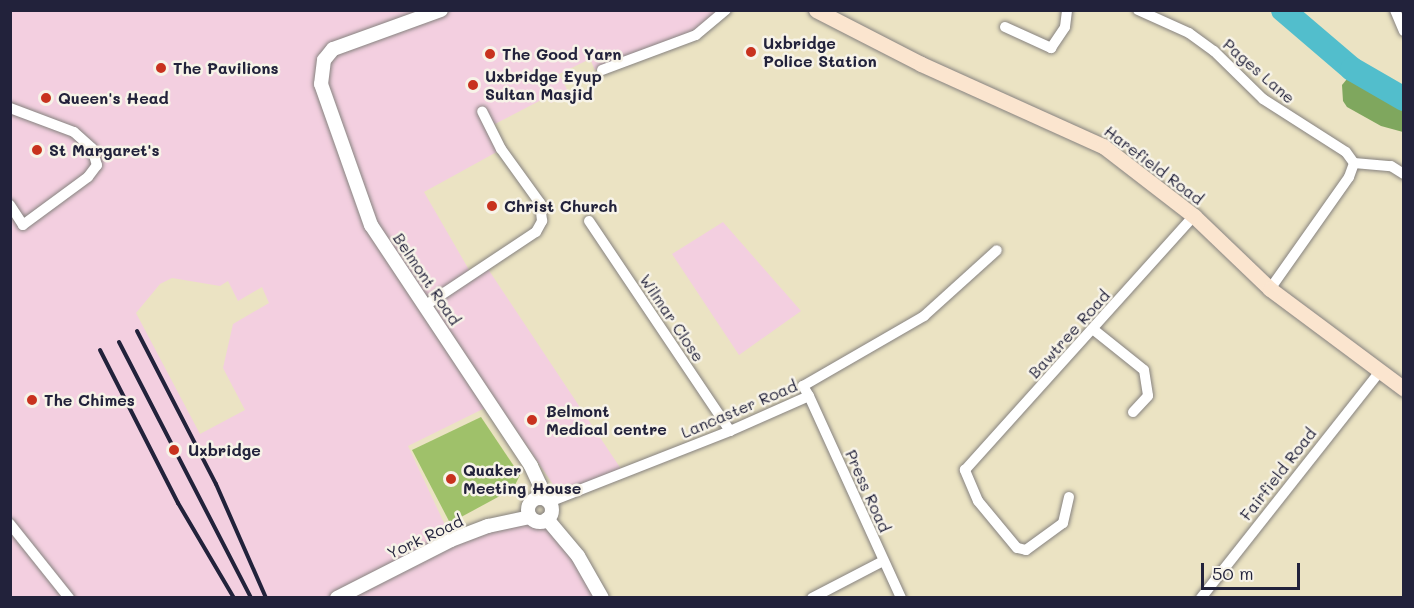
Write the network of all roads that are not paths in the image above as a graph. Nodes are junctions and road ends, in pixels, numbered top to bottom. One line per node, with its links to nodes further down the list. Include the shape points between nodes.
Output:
1 (441, 10): 19 (street, Belmont Road, via 333,48 323,63 321,84 370,225)
2 (726, 10): 9 (street, via 696,35)
3 (816, 10): 15 (main road, Harefield Road, via 911,60 1103,146)
4 (1067, 10): 7 (street, via 1065,27 1051,48)
5 (1138, 10): 12 (street, Pages Lane, via 1189,33 1214,51 1263,99 1346,152)
6 (1395, 10): 8 (street)
7 (1005, 27)
8 (1404, 31)
9 (602, 70)
10 (10, 108): 14 (street, via 74,132 95,153 97,169 23,225)
11 (482, 111): 19 (street, via 501,149 537,198 542,221 536,232)
12 (1354, 163): 13 (street, via 1391,165); 18 (street, via 1349,177)
13 (1404, 174)
14 (10, 205)
15 (1194, 216): 18 (main road, Harefield Road); 20 (street, Bawtree Road)
16 (589, 221): 25 (street, Wilmar Close)
17 (997, 250): 23 (street, Lancaster Road, via 924,316 803,386)
18 (1270, 289): 21 (main road, Harefield Road)
19 (426, 305): 27 (street, Belmont Road, via 531,466)
20 (1094, 330): 24 (street, via 1144,370 1148,396); 26 (street, Bawtree Road, via 965,470 978,501 1017,548 1026,550 1063,523)
21 (1380, 370): 22 (main road, Harefield Road); 37 (street, Fairfield Road)
22 (1404, 389)
23 (809, 396): 25 (street, Lancaster Road); 31 (street, Press Road)
24 (1133, 412)
25 (730, 431): 27 (street, Lancaster Road)
26 (1069, 497)
27 (544, 500): 28 (street, via 529,505); 29 (street, Belmont Road, via 551,510)
28 (530, 517): 29 (street, via 538,522); 33 (street, York Road, via 488,526 451,540)
29 (547, 519): 34 (street, via 578,556)
30 (10, 524): 32 (street)
31 (883, 561): 35 (street); 36 (street, Press Road)
32 (69, 597)
33 (337, 597)
34 (602, 597)
35 (812, 597)
36 (901, 597)
37 (1201, 597)

